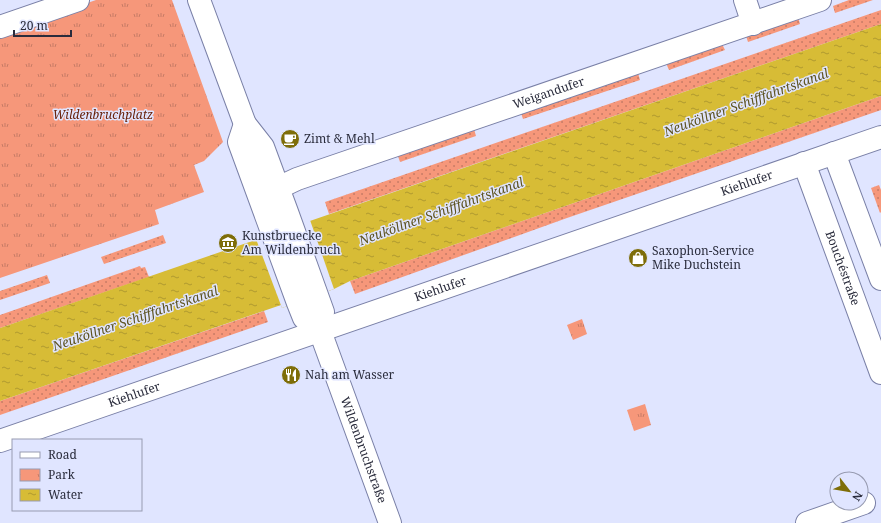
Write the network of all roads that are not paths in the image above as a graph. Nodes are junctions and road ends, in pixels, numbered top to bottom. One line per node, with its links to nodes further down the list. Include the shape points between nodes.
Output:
1 (78, 0): 7 (street)
2 (200, 0): 8 (street)
3 (745, 0): 6 (street)
4 (820, 0): 5 (street, Weigandufer)
5 (782, 6): 6 (street, Weigandufer)
6 (753, 24): 12 (street, Weigandufer, via 297,179)
7 (0, 27)
8 (244, 124): 12 (street, via 263,147); 13 (street, via 239,142)
9 (881, 136): 10 (street, Kiehlufer)
10 (834, 153): 11 (street, Kiehlufer); 14 (street)
11 (804, 163): 15 (street, Kiehlufer); 16 (street, Bouchéstraße)
12 (278, 188): 13 (street)
13 (282, 230): 15 (street, via 307,299 304,318)
14 (881, 279)
15 (320, 331): 17 (street, Kiehlufer); 19 (street, Wildenbruchstraße)
16 (881, 373)
17 (0, 441)
18 (843, 511): 20 (street)
19 (390, 523)
20 (807, 523)

